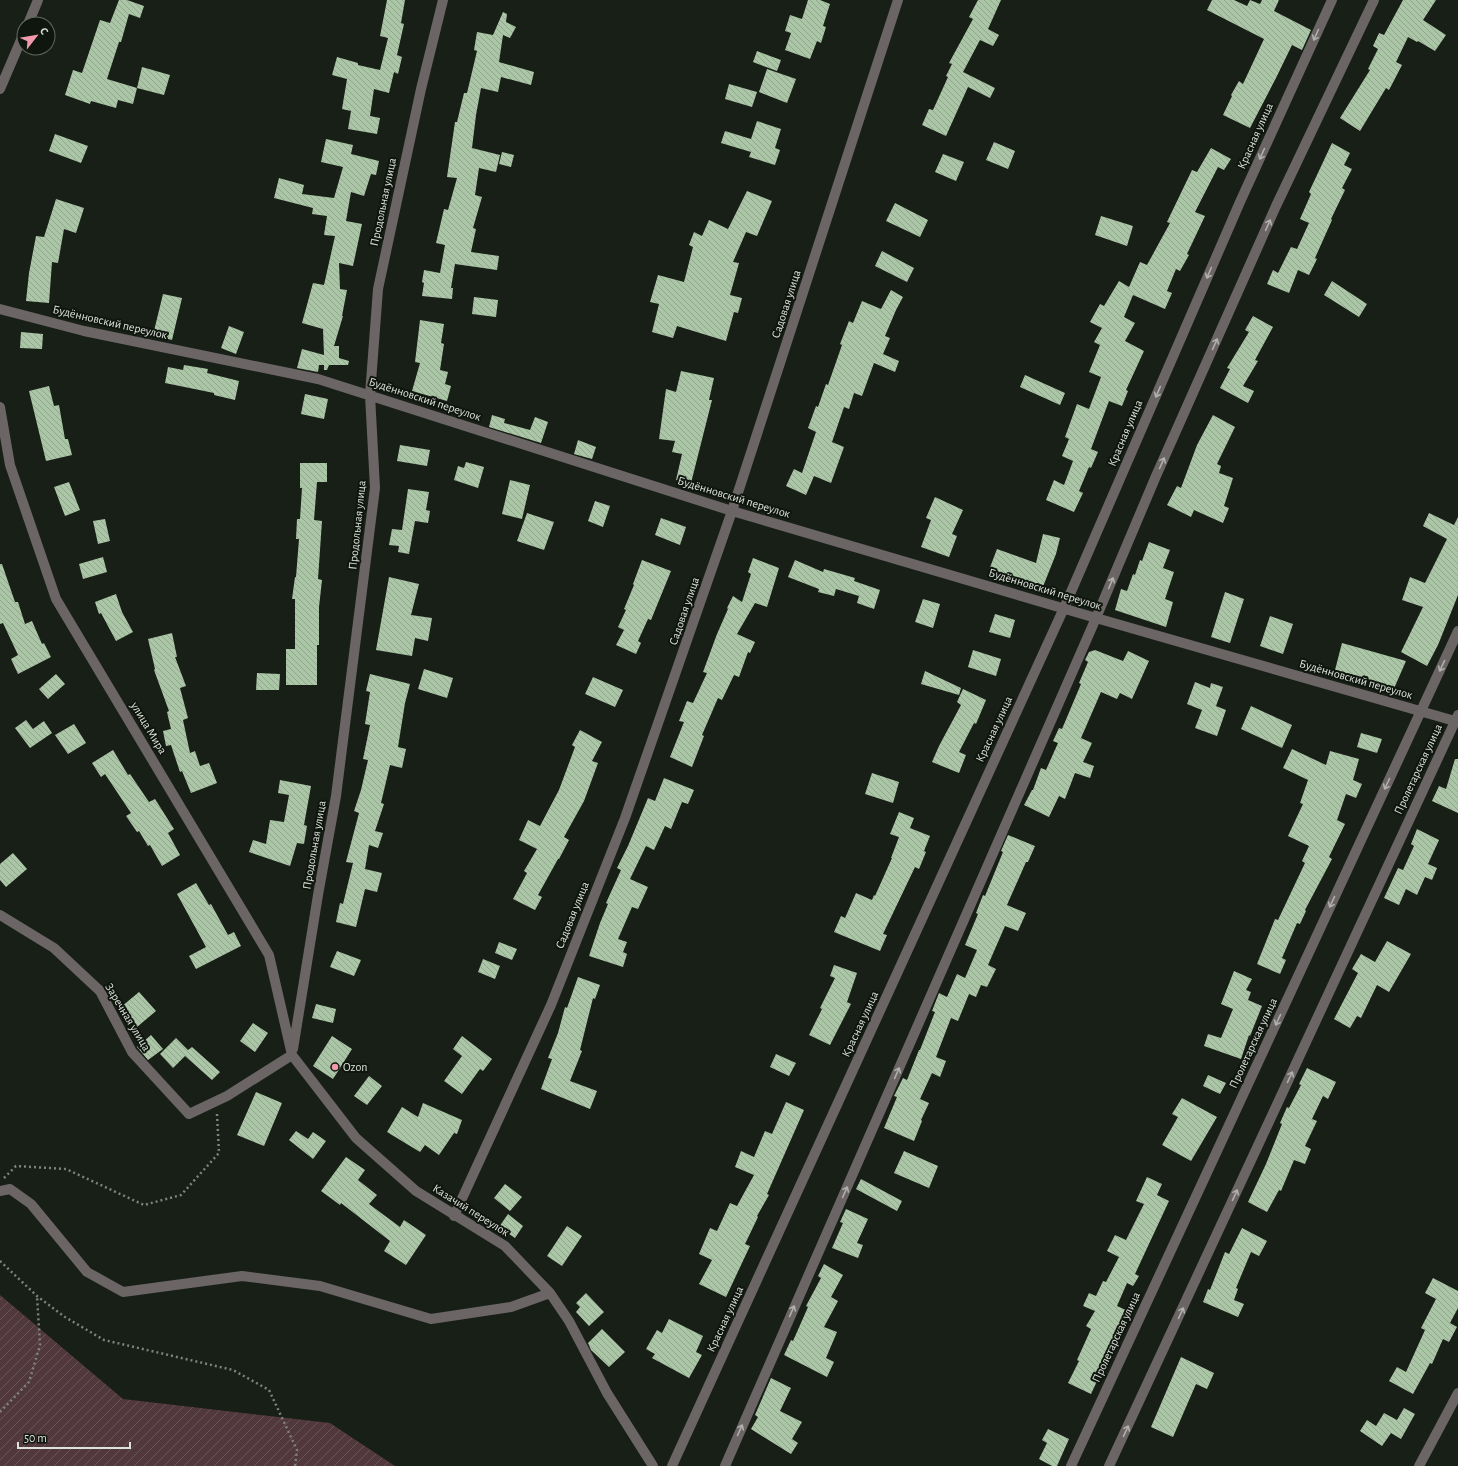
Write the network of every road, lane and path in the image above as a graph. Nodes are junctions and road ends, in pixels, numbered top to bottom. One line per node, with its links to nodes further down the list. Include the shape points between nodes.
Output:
1 (38, 0): 6 (street)
2 (443, 0): 10 (street, Продольная улица, via 378,289)
3 (898, 0): 12 (street, Садовая улица)
4 (1332, 0): 13 (street, Красная улица, one-way to 13, via 1240,202)
5 (1374, 0): 14 (street, one-way to 5, via 1276,206)
6 (31, 16)
7 (16, 52): 8 (street)
8 (0, 89)
9 (0, 309): 10 (street, Будённовский переулок, via 84,331 318,379)
10 (370, 395): 12 (street, Будённовский переулок); 19 (street, Продольная улица, via 376,488 336,796)
11 (0, 407): 19 (street, улица Мира, via 10,465 56,599 269,955)
12 (732, 510): 13 (street, Будённовский переулок); 23 (street, Садовая улица, via 625,818 550,1005)
13 (1064, 608): 14 (street, Будённовский переулок); 31 (street, Красная улица)
14 (1096, 618): 16 (street, Будённовский переулок); 32 (street, one-way to 14)
15 (1458, 631): 16 (street, Пролетарская улица, one-way to 16)
16 (1421, 711): 17 (street, Будённовский переулок); 33 (street, Пролетарская улица, one-way to 33)
17 (1457, 719): 34 (street, Пролетарская улица, one-way to 17)
18 (0, 914): 20 (street, Заречная улица, via 54,948 100,992 132,1052 190,1114)
19 (292, 1055): 20 (street, Заречная улица); 23 (street, Казачий переулок, via 356,1138 416,1192)
20 (227, 1096): 21 (path, via 217,1106 219,1153 181,1195 144,1205 66,1169 16,1166)
21 (0, 1182)
22 (0, 1191): 25 (street, via 10,1189 31,1204 87,1272 123,1292 242,1276 320,1286 431,1319 511,1307)
23 (454, 1216): 25 (street, Казачий переулок, via 505,1246)
24 (0, 1261): 26 (path)
25 (550, 1293): 30 (street, Казачий переулок, via 569,1321 607,1393)
26 (37, 1296): 28 (path, via 40,1345 29,1382); 29 (path, via 65,1317 104,1340 233,1370 269,1390 297,1450)
27 (1458, 1393): 35 (street)
28 (0, 1412)
29 (295, 1466)
30 (653, 1466)
31 (672, 1466)
32 (725, 1466)
33 (1071, 1466)
34 (1109, 1466)
35 (1419, 1466)

